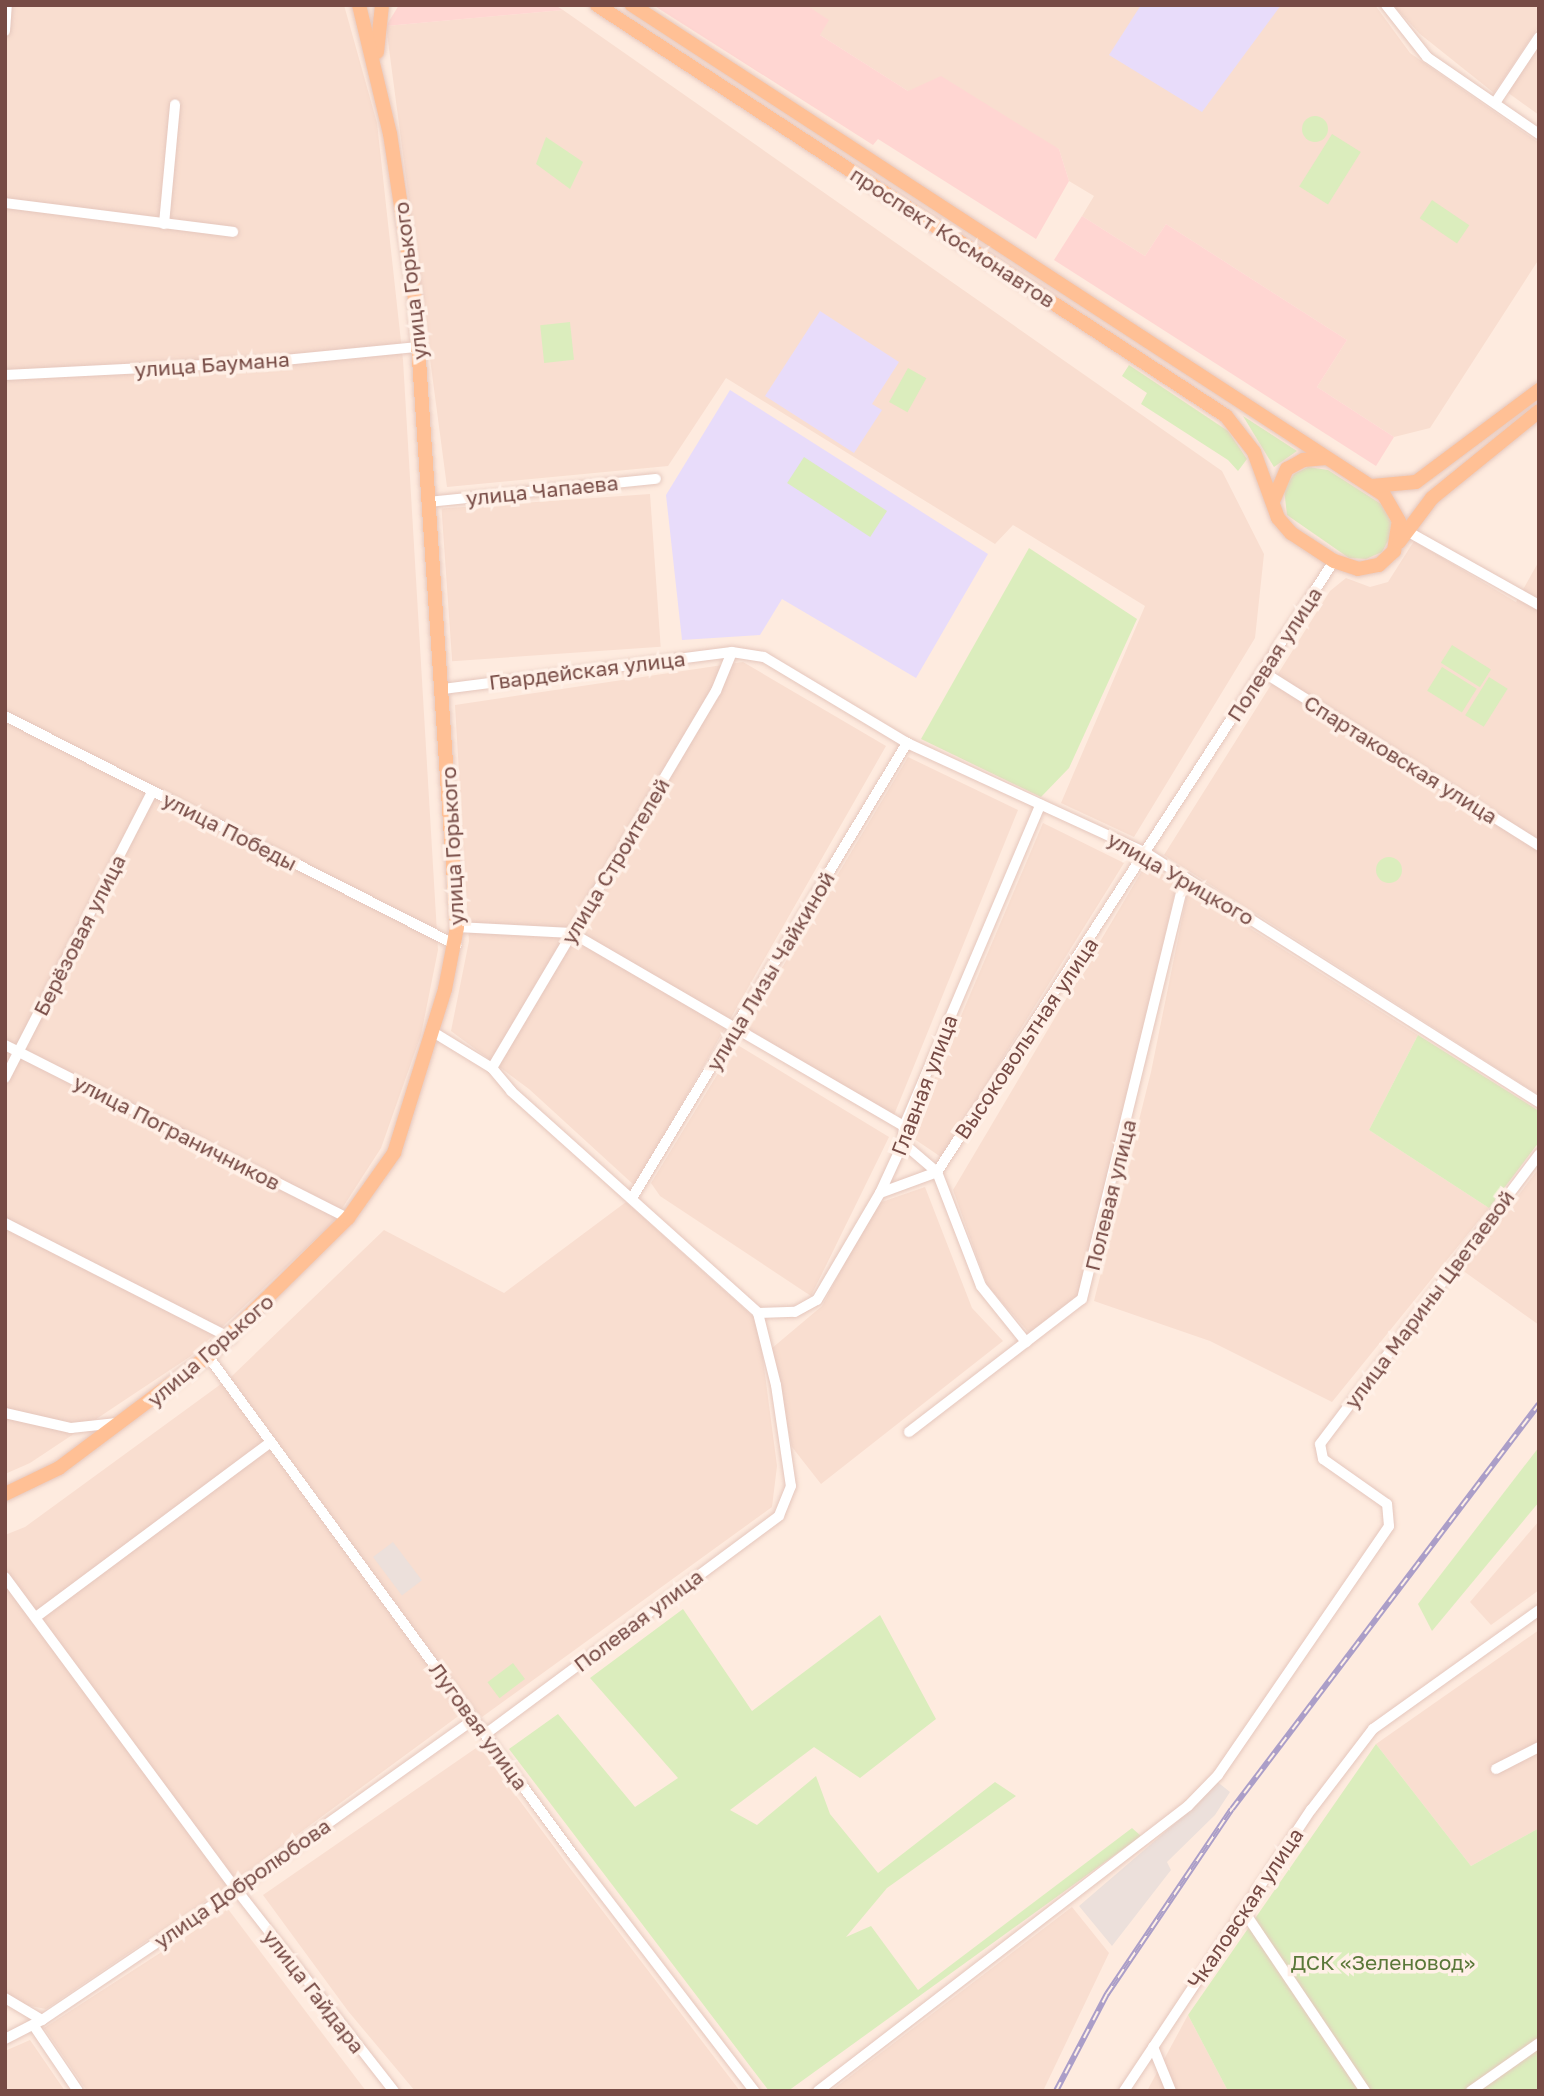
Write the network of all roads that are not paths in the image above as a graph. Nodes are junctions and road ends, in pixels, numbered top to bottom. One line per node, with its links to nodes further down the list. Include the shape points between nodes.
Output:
1 (7, 5): 7 (street)
2 (359, 5): 9 (main road)
3 (382, 5): 9 (main road, via 376,33)
4 (597, 5): 23 (main road, проспект Космонавтов, via 1226,416 1254,452)
5 (632, 5): 20 (main road, проспект Космонавтов)
6 (1387, 5): 10 (street, via 1427,57)
7 (5, 30)
8 (1539, 37): 10 (street)
9 (381, 95): 16 (main road, улица Горького, via 397,177)
10 (1495, 103): 12 (street)
11 (174, 105): 14 (street)
12 (1539, 134)
13 (5, 203): 14 (street)
14 (164, 223): 15 (street)
15 (233, 232)
16 (418, 347): 17 (street, улица Баумана, via 264,362); 24 (main road, улица Горького)
17 (5, 375)
18 (1539, 390): 22 (main road, via 1416,481 1390,488)
19 (1539, 411): 25 (main road, via 1432,498)
20 (1326, 458): 22 (main road, проспект Космонавтов); 23 (main road, via 1303,460 1287,469)
21 (656, 479): 24 (street, улица Чапаева)
22 (1369, 486): 25 (main road, проспект Космонавтов, via 1396,510)
23 (1273, 500): 26 (main road, проспект Космонавтов, via 1283,526)
24 (428, 502): 30 (main road, улица Горького)
25 (1403, 537): 26 (main road, проспект Космонавтов, via 1388,559 1369,569); 27 (street)
26 (1334, 561): 29 (street, Полевая улица)
27 (1539, 606)
28 (732, 652): 30 (street, Гвардейская улица); 32 (street, улица Урицкого, via 764,657); 39 (street, улица Строителей, via 716,691)
29 (1263, 673): 35 (street, Спартаковская улица); 36 (street, Полевая улица)
30 (443, 689): 38 (main road, улица Горького)
31 (5, 716): 33 (street, улица Победы)
32 (907, 743): 34 (street, улица Урицкого); 41 (street, улица Лизы Чайкиной)
33 (152, 792): 40 (street, улица Победы); 44 (street, Берёзовая улица)
34 (1040, 805): 36 (street, улица Урицкого); 48 (street, Главная улица)
35 (1539, 846)
36 (1146, 853): 37 (street, улица Урицкого); 51 (street, Высоковольтная улица)
37 (1185, 877): 47 (street, улица Урицкого); 58 (street, Полевая улица, via 1091,1276 1082,1299)
38 (457, 927): 39 (street); 40 (main road, улица Горького)
39 (572, 933): 41 (street); 45 (street, улица Строителей)
40 (456, 945): 42 (main road, улица Горького)
41 (736, 1029): 48 (street); 53 (street, улица Лизы Чайкиной)
42 (433, 1032): 45 (street); 54 (main road, улица Горького, via 394,1153)
43 (5, 1045): 44 (street, улица Пограничников)
44 (19, 1052): 46 (street, Берёзовая улица); 54 (street, улица Пограничников)
45 (492, 1069): 53 (street)
46 (5, 1078)
47 (1539, 1102)
48 (904, 1126): 49 (street, Главная улица)
49 (902, 1143): 51 (street); 52 (street, Главная улица)
50 (1539, 1154): 82 (street, улица Марины Цветаевой, via 1320,1444 1323,1459 1387,1504 1389,1526 1218,1775 1188,1806)
51 (937, 1172): 52 (street); 58 (street, via 981,1286)
52 (880, 1193): 56 (street, Главная улица, via 817,1300 795,1312)
53 (632, 1198): 56 (street)
54 (348, 1218): 57 (main road, улица Горького)
55 (5, 1223): 57 (street)
56 (758, 1313): 69 (street, Полевая улица, via 778,1401 791,1486 788,1503 779,1516)
57 (231, 1338): 59 (main road, улица Горького)
58 (1026, 1342): 62 (street, Полевая улица)
59 (208, 1356): 61 (main road, улица Горького); 63 (street, Луговая улица)
60 (5, 1413): 61 (street, via 71,1428)
61 (124, 1423): 64 (main road, улица Горького, via 59,1468)
62 (909, 1432)
63 (271, 1442): 67 (street); 68 (street, Луговая улица)
64 (5, 1494)
65 (5, 1577): 67 (street, улица Гайдара)
66 (1539, 1609): 73 (street, Чкаловская улица, via 1373,1730)
67 (36, 1617): 72 (street, улица Гайдара)
68 (474, 1719): 69 (street, Луговая улица); 72 (street, улица Добролюбова)
69 (485, 1734): 81 (street, Луговая улица)
70 (1539, 1747): 71 (street)
71 (1496, 1769)
72 (236, 1889): 75 (street, улица Добролюбова); 80 (street, улица Гайдара)
73 (1243, 1910): 78 (street, Чкаловская улица); 85 (street)
74 (5, 1998): 75 (street)
75 (38, 2023): 76 (street, улица Добролюбова); 79 (street)
76 (5, 2039)
77 (1539, 2043): 86 (street)
78 (1153, 2047): 83 (street, Чкаловская улица); 84 (street)
79 (78, 2091)
80 (394, 2091)
81 (754, 2091)
82 (818, 2091)
83 (1124, 2091)
84 (1171, 2091)
85 (1365, 2091)
86 (1471, 2091)

